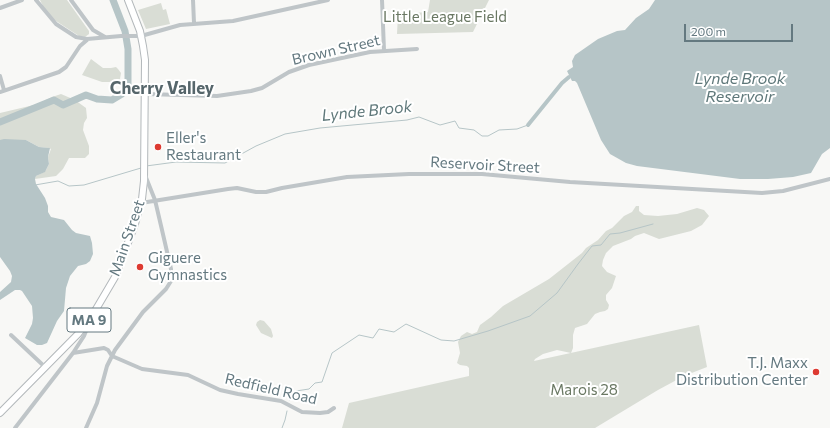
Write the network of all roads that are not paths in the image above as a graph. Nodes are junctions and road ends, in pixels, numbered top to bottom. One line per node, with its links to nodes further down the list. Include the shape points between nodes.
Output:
1 (22, 0): 9 (street)
2 (36, 0): 13 (street, via 56,24 78,38)
3 (71, 0): 12 (street, via 93,30)
4 (128, 0): 11 (highway, Main Street / MA 9)
5 (193, 0): 10 (street)
6 (328, 0): 8 (street)
7 (382, 0): 15 (street)
8 (307, 2): 10 (street, via 236,20)
9 (0, 8)
10 (194, 23): 11 (street)
11 (141, 36): 12 (street); 18 (highway, Main Street / MA 9)
12 (105, 37): 13 (street)
13 (90, 40): 17 (street, via 80,46 60,72)
14 (417, 49): 15 (street, Brown Street)
15 (384, 50): 18 (street, Brown Street, via 304,66 251,92 217,96)
16 (0, 76): 17 (street)
17 (2, 91)
18 (145, 94): 19 (highway, Main Street / MA 9)
19 (145, 168): 21 (street); 22 (highway, Main Street / MA 9)
20 (830, 179): 21 (street, Reservoir Street, via 783,191 762,193 570,182 482,174 410,174 347,177 266,192 231,189)
21 (155, 200): 22 (street, Reservoir Street); 26 (street, via 171,269 171,281 143,312)
22 (141, 203): 23 (highway, Main Street / MA 9, via 115,277)
23 (91, 318): 25 (street, via 84,336); 27 (highway, Main Street / MA 9)
24 (11, 335): 27 (street)
25 (73, 353): 26 (street, Redfield Road, via 102,348 108,350); 30 (street)
26 (112, 356): 28 (street, Redfield Road, via 142,369 188,375 220,390 281,401 307,413 324,413); 31 (street)
27 (45, 367): 29 (highway, Main Street / MA 9)
28 (334, 408)
29 (0, 413)
30 (15, 428)
31 (86, 428)

